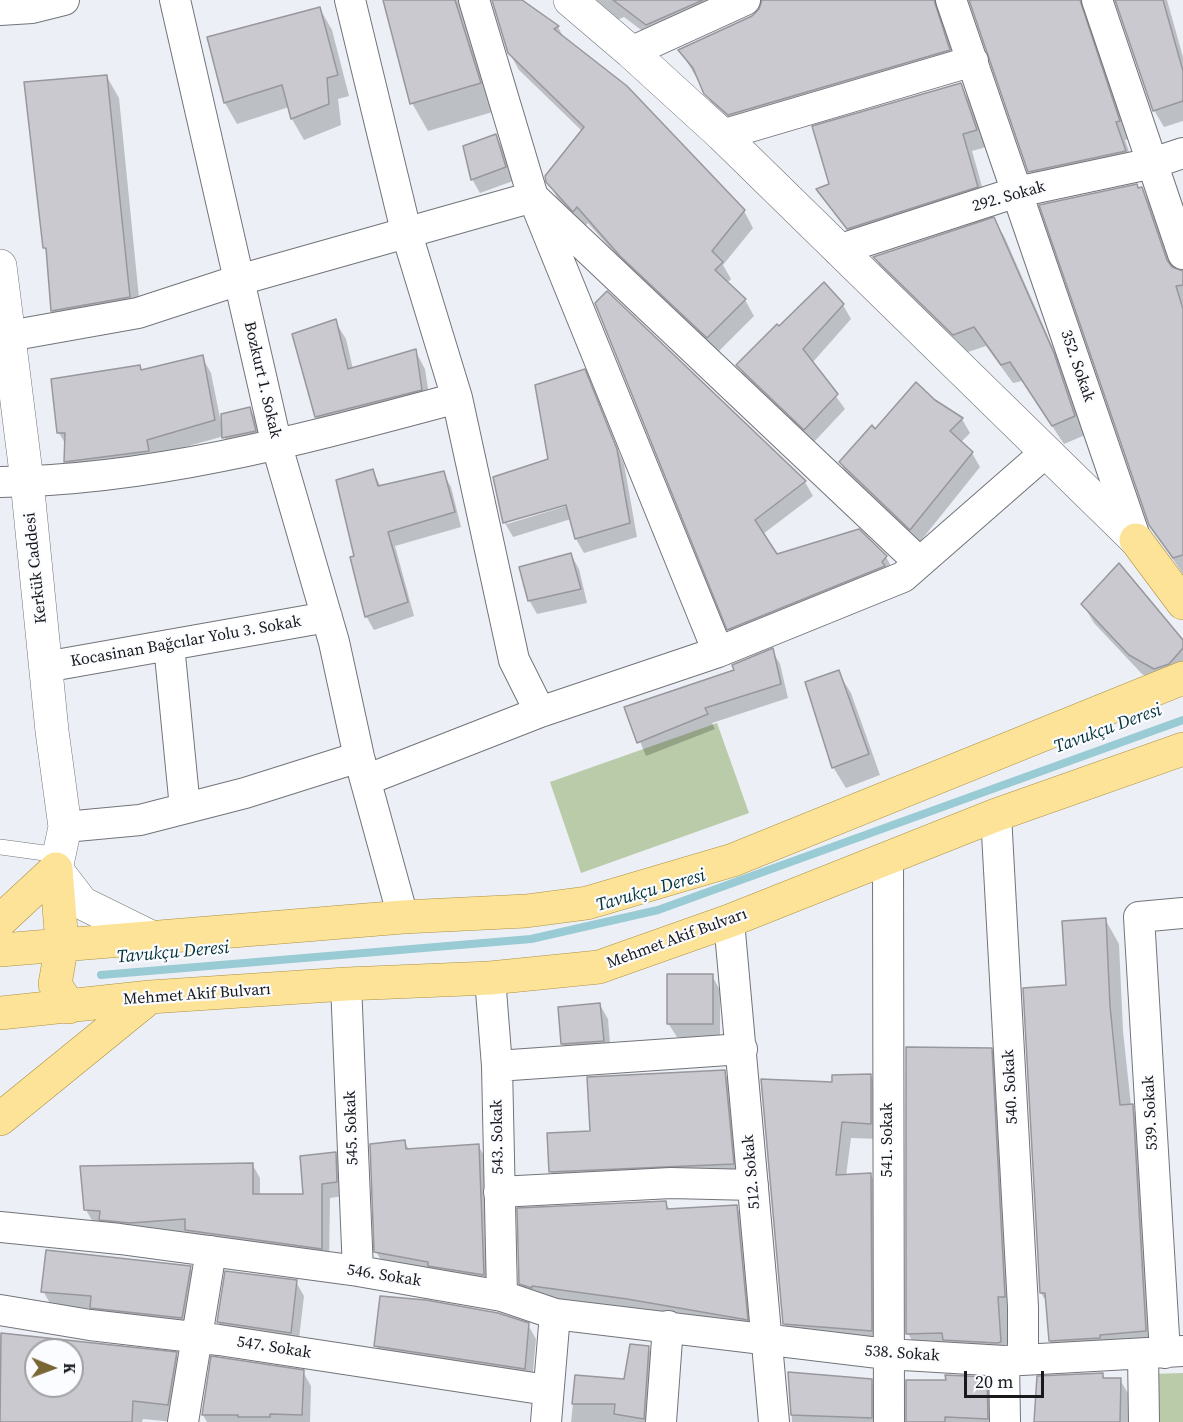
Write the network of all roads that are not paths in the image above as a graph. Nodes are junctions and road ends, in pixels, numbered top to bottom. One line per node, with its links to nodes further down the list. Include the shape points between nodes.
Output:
1 (64, 0): 9 (street)
2 (175, 0): 21 (street, Bozkurt 1. Sokak)
3 (350, 0): 17 (street)
4 (474, 0): 16 (street)
5 (570, 0): 10 (street)
6 (744, 0): 10 (street)
7 (951, 0): 11 (street, 352. Sokak)
8 (1097, 0): 14 (street)
9 (0, 10)
10 (631, 52): 12 (street)
11 (973, 61): 12 (street); 15 (street, 352. Sokak)
12 (722, 135): 18 (street)
13 (1183, 153): 14 (street, 292. Sokak)
14 (1153, 163): 15 (street, 292. Sokak); 19 (street)
15 (1017, 192): 18 (street, 292. Sokak); 27 (street, 352. Sokak)
16 (533, 197): 17 (street); 28 (street); 33 (street)
17 (406, 231): 21 (street); 23 (street)
18 (838, 250): 25 (street)
19 (1183, 254)
20 (0, 266): 22 (street, Kerkük Caddesi)
21 (239, 280): 22 (street, via 138,313); 24 (street, Bozkurt 1. Sokak)
22 (9, 336): 26 (street, Kerkük Caddesi)
23 (458, 399): 24 (street); 36 (street, via 514,660)
24 (277, 446): 26 (street, via 157,469); 31 (street, Bozkurt 1. Sokak)
25 (1046, 452): 27 (street); 28 (street)
26 (14, 481): 34 (street, Kerkük Caddesi)
27 (1136, 540): 29 (main road); 30 (main road)
28 (918, 562): 33 (street, via 903,577)
29 (1183, 586)
30 (1183, 603)
31 (327, 617): 32 (street, Kocasinan Bağcılar Yolu 3. Sokak); 38 (street, Bozkurt 1. Sokak)
32 (169, 645): 34 (street, Kocasinan Bağcılar Yolu 3. Sokak); 39 (street)
33 (718, 652): 36 (street)
34 (45, 668): 42 (street, Kerkük Caddesi)
35 (1183, 678): 45 (main road, via 733,860 587,903 526,911)
36 (540, 712): 38 (street)
37 (1183, 749): 40 (main road, Mehmet Akif Bulvarı)
38 (363, 768): 39 (street); 45 (street, Bozkurt 1. Sokak)
39 (185, 808): 42 (street)
40 (996, 815): 43 (main road, Mehmet Akif Bulvarı); 72 (street, 540. Sokak, via 1023,1307)
41 (0, 847): 42 (lane)
42 (60, 850): 46 (main road); 48 (street, via 82,903); 49 (main road)
43 (888, 859): 47 (main road, Mehmet Akif Bulvarı); 71 (street, 541. Sokak)
44 (1183, 914): 70 (street, 539. Sokak, via 1139,917)
45 (403, 918): 48 (main road)
46 (0, 921)
47 (729, 921): 51 (main road, Mehmet Akif Bulvarı, via 599,968); 56 (street, 512. Sokak)
48 (153, 938): 49 (main road)
49 (62, 944): 50 (main road); 54 (main road, via 55,984)
50 (0, 950)
51 (490, 978): 52 (main road, Mehmet Akif Bulvarı); 57 (street, 543. Sokak)
52 (346, 984): 53 (main road, Mehmet Akif Bulvarı); 63 (street, 545. Sokak)
53 (150, 997): 54 (main road, Mehmet Akif Bulvarı); 58 (main road)
54 (69, 1007): 55 (main road, Mehmet Akif Bulvarı)
55 (0, 1013)
56 (742, 1049): 57 (street); 59 (street, 512. Sokak)
57 (496, 1066): 60 (street, 543. Sokak)
58 (0, 1119)
59 (753, 1185): 60 (street, via 671,1183); 69 (street, 512. Sokak)
60 (499, 1192): 64 (street, 543. Sokak)
61 (0, 1227): 62 (street, 546. Sokak)
62 (212, 1251): 63 (street, 546. Sokak); 68 (street)
63 (358, 1271): 64 (street, 546. Sokak)
64 (502, 1296): 66 (street, 546. Sokak)
65 (0, 1310): 68 (street, 547. Sokak)
66 (555, 1314): 67 (street, 546. Sokak); 73 (street)
67 (668, 1326): 69 (street, 546. Sokak); 76 (street)
68 (195, 1338): 73 (street, 547. Sokak); 74 (street)
69 (765, 1341): 71 (street, 538. Sokak); 77 (street, 512. Sokak)
70 (1164, 1352): 72 (street, 538. Sokak); 80 (street)
71 (887, 1354): 72 (street, 538. Sokak); 78 (street, 541. Sokak)
72 (1013, 1360): 79 (street, 540. Sokak)
73 (547, 1390): 75 (street)
74 (183, 1422)
75 (546, 1422)
76 (661, 1422)
77 (774, 1422)
78 (889, 1422)
79 (1005, 1422)
80 (1143, 1422)

